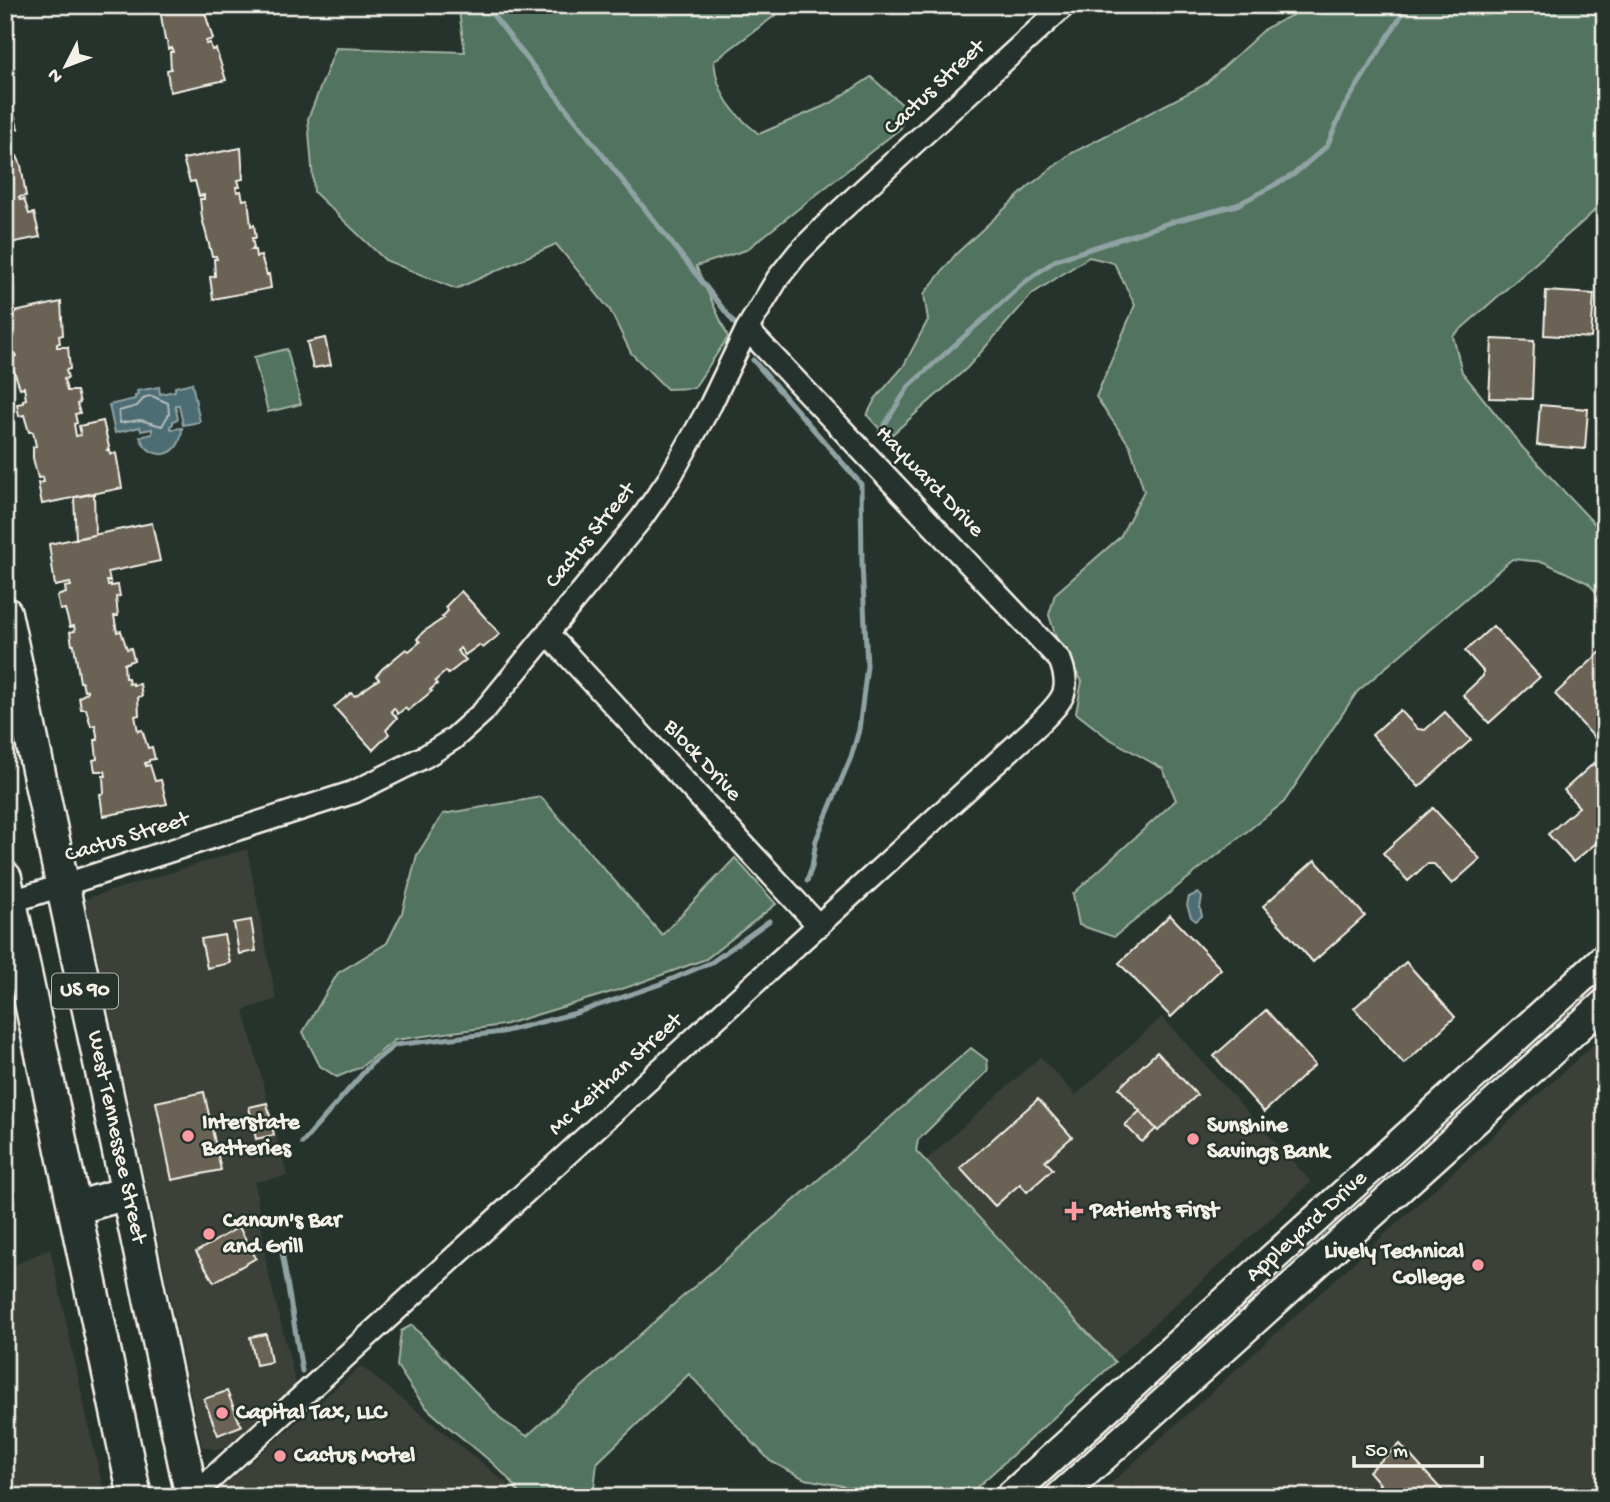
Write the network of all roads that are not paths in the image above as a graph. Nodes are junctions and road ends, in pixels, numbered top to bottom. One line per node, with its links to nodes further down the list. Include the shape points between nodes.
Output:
1 (1065, 5): 2 (street, Cactus Street, via 798,253)
2 (747, 329): 4 (street, Cactus Street, via 670,479); 5 (street, Hayward Drive, via 1037,634 1059,660)
3 (5, 613): 6 (main road, West Tennessee Street / US 90)
4 (547, 633): 6 (street, Cactus Street, via 483,712 426,756 343,796); 8 (street, Block Drive)
5 (1066, 677): 8 (street, Mc Keithan Street, via 1063,699 1039,724)
6 (63, 885): 7 (street, Cactus Street); 11 (main road, West Tennessee Street / US 90)
7 (8, 890): 12 (main road, US 90)
8 (819, 926): 13 (street, Mc Keithan Street)
9 (1605, 957): 15 (main road, Appleyard Drive)
10 (1605, 1003): 16 (main road, Appleyard Drive)
11 (127, 1193): 12 (main road); 13 (main road, West Tennessee Street / US 90)
12 (75, 1209): 14 (main road, US 90)
13 (189, 1496)
14 (135, 1497)
15 (1009, 1497)
16 (1059, 1497)

